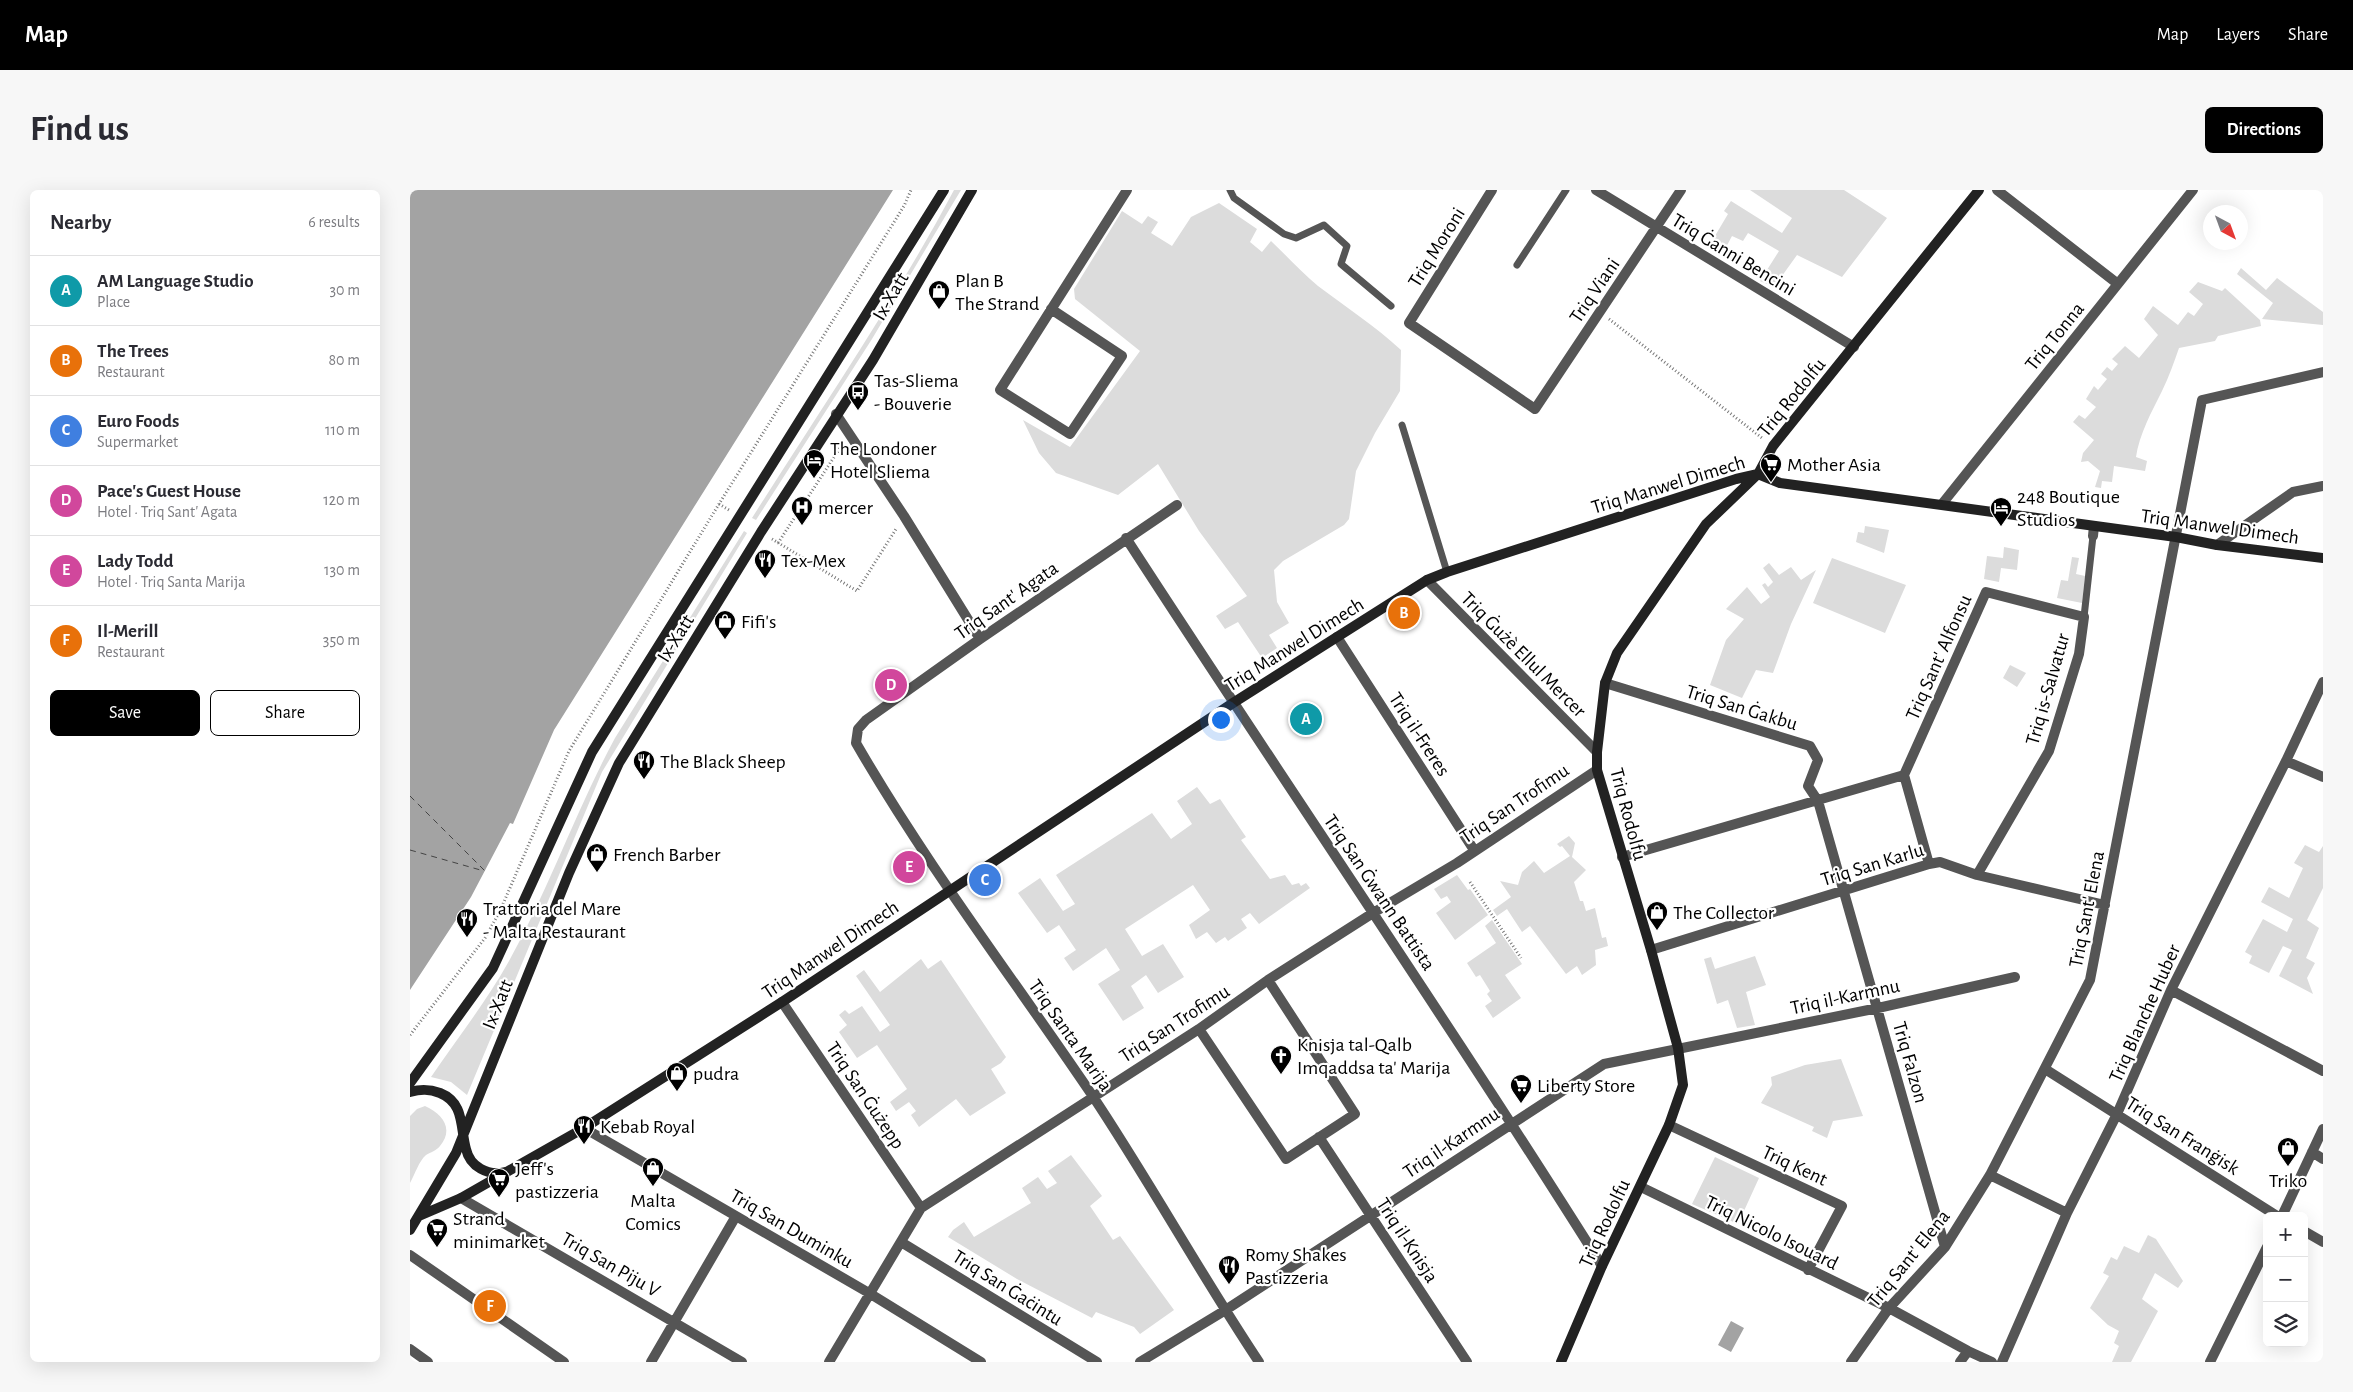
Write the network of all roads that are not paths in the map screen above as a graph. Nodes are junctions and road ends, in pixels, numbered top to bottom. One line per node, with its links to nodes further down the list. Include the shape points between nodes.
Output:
1 (944, 190): 64 (street, Ix-Xatt, via 592,752 492,968)
2 (972, 190): 20 (street, Ix-Xatt, via 873,360)
3 (1127, 190): 16 (street)
4 (1230, 190): 15 (lane, via 1234,198 1284,234 1296,238 1324,225 1347,246 1341,264)
5 (1492, 190): 19 (street, Triq Moroni, via 1409,322)
6 (1566, 190): 13 (lane)
7 (1596, 190): 12 (street, Triq Ġanni Bencini)
8 (1681, 190): 12 (street, Triq Viani)
9 (1979, 190): 17 (street, Triq Rodolfu)
10 (1997, 190): 14 (street)
11 (2193, 190): 14 (street, Triq Tonna)
12 (1656, 228): 17 (street, Triq Ġanni Bencini); 19 (street, Triq Viani)
13 (1516, 265)
14 (2118, 284): 24 (street, Triq Tonna)
15 (1391, 306)
16 (1051, 309): 16 (street, via 1000,390 1070,434 1122,356)
17 (1854, 347): 22 (street, Triq Rodolfu, via 1773,446)
18 (2323, 372): 27 (street, Triq Sant' Elena, via 2202,400)
19 (1534, 409)
20 (836, 414): 35 (street); 72 (street, Ix-Xatt, via 619,763 569,873)
21 (1402, 425): 31 (lane)
22 (1758, 474): 24 (street, Triq Manwel Dimech, via 1780,483); 31 (street, Triq Manwel Dimech, via 1685,494); 37 (street, Triq Rodolfu, via 1706,524 1617,653)
23 (2323, 486): 29 (street, via 2293,492)
24 (1942, 504): 26 (street, Triq Manwel Dimech)
25 (1177, 505): 28 (street, Triq Sant' Agata)
26 (2093, 531): 27 (street, Triq Manwel Dimech); 33 (lane, Triq is-Salvatur)
27 (2176, 537): 29 (street, Triq Manwel Dimech); 52 (street, Triq Sant' Elena)
28 (1126, 538): 35 (street, Triq Sant' Agata); 38 (street, Triq San Ġwann Battista)
29 (2217, 545): 30 (street, Triq Manwel Dimech)
30 (2323, 558)
31 (1447, 572): 32 (street, Triq Manwel Dimech)
32 (1427, 580): 34 (street, Triq Manwel Dimech); 40 (street, Triq Ġużè Ellul Mercer)
33 (2084, 617): 43 (street, Triq Sant' Alfonsu, via 1986,592); 49 (street, Triq is-Salvatur, via 2079,654 2049,751)
34 (1337, 637): 38 (street, Triq Manwel Dimech); 46 (street, Triq il-Freres)
35 (980, 639): 39 (street, Triq Sant' Agata)
36 (2323, 682): 41 (street, Triq Blanche Huber)
37 (1605, 683): 40 (street, Triq Rodolfu); 45 (street, Triq San Ġakbu, via 1810,746 1818,760 1808,786)
38 (1233, 703): 50 (street, Triq Manwel Dimech); 53 (street, Triq San Ġwann Battista)
39 (858, 729): 50 (street, Triq Santa Marija, via 856,743)
40 (1597, 752): 42 (street, Triq Rodolfu)
41 (2286, 761): 44 (street); 57 (street, Triq Blanche Huber)
42 (1597, 770): 46 (street, Triq San Trofimu); 47 (street, Triq Rodolfu)
43 (1904, 775): 45 (street); 48 (street)
44 (2323, 777)
45 (1818, 801): 47 (street); 51 (street, Triq Falzon)
46 (1474, 850): 53 (street, Triq San Trofimu)
47 (1622, 857): 54 (street, Triq Rodolfu)
48 (1929, 864): 49 (street, Triq San Karlu, via 1940,862); 51 (street, Triq San Karlu)
49 (1977, 875): 52 (street, Triq San Karlu)
50 (949, 890): 58 (street, Triq Manwel Dimech); 66 (street, Triq Santa Marija)
51 (1844, 890): 54 (street, Triq San Karlu); 59 (street, Triq Falzon)
52 (2105, 905): 62 (street, Triq Sant' Elena, via 2090,980)
53 (1373, 913): 56 (street, Triq San Trofimu); 68 (street, Triq San Ġwann Battista)
54 (1651, 950): 61 (street, Triq Rodolfu)
55 (2015, 977): 59 (street, Triq il-Karmnu)
56 (1268, 980): 60 (street, Triq San Trofimu); 73 (street, via 1355,1114)
57 (2171, 990): 63 (street); 67 (street, Triq Blanche Huber)
58 (782, 1002): 70 (street, Triq Manwel Dimech); 80 (street, Triq San Ġużepp)
59 (1878, 1008): 61 (street, Triq il-Karmnu); 91 (street, Triq Falzon)
60 (1199, 1029): 66 (street, Triq San Trofimu); 73 (street, via 1286,1159)
61 (1678, 1048): 68 (street, Triq il-Karmnu, via 1604,1064); 69 (street, Triq Rodolfu, via 1683,1085)
62 (2045, 1069): 67 (street, Triq San Franġisk); 77 (street, Triq Sant' Elena)
63 (2323, 1071)
64 (410, 1083)
65 (410, 1092): 72 (street, via 432,1090 444,1094 460,1112)
66 (1093, 1096): 80 (street, Triq San Trofimu); 98 (street, Triq Santa Marija)
67 (2118, 1114): 81 (street, Triq San Franġisk); 83 (street, Triq Blanche Huber)
68 (1512, 1122): 86 (street, Triq il-Karmnu); 94 (street, Triq San Ġwann Battista)
69 (1669, 1125): 78 (street, Triq Rodolfu); 95 (street, Triq Kent, via 1842,1206)
70 (584, 1128): 76 (street, Triq Manwel Dimech); 85 (street, Triq San Duminku)
71 (2323, 1129): 74 (street)
72 (464, 1134): 76 (street, via 466,1150 478,1167 498,1174); 84 (street, Ix-Xatt)
73 (1319, 1137): 86 (street, Triq il-Knisja)
74 (2312, 1152): 75 (street); 82 (street)
75 (2323, 1159)
76 (508, 1172): 79 (street)
77 (1990, 1174): 83 (street); 91 (street, Triq Sant' Elena)
78 (1641, 1187): 94 (street, Triq Rodolfu); 95 (street, Triq Nicolo Isouard)
79 (461, 1198): 84 (street); 99 (street, Triq San Piju V)
80 (921, 1208): 89 (street, Triq San Trofimu)
81 (2271, 1212)
82 (2284, 1212)
83 (2067, 1213): 116 (street, Triq Blanche Huber)
84 (419, 1216): 87 (street, Ix-Xatt)
85 (736, 1216): 96 (street, Triq San Duminku); 99 (street)
86 (1372, 1216): 98 (street, Triq il-Karmnu); 111 (street, Triq il-Knisja)
87 (410, 1230)
88 (2308, 1233): 90 (street)
89 (901, 1242): 96 (street, Triq San Trofimu); 108 (street, Triq San Ġaċintu)
90 (2323, 1242)
91 (1944, 1247): 97 (street, Triq Sant' Elena)
92 (2263, 1254): 117 (street)
93 (410, 1255): 103 (street)
94 (1602, 1266): 112 (street, Triq Rodolfu)
95 (1808, 1270): 97 (street, Triq Nicolo Isouard)
96 (869, 1293): 106 (street, Triq San Trofimu); 107 (street, Triq San Duminku)
97 (1889, 1308): 101 (street, Triq Nicolo Isouard); 113 (street, Triq Sant' Elena)
98 (1224, 1311): 109 (street, Triq il-Karmnu); 110 (street, Triq Santa Marija)
99 (675, 1321): 104 (street); 105 (street, Triq San Piju V)
100 (410, 1349): 102 (street)
101 (1968, 1351): 114 (street); 115 (street, Triq Nicolo Isouard)
102 (428, 1362)
103 (564, 1362)
104 (651, 1362)
105 (742, 1362)
106 (828, 1362)
107 (981, 1362)
108 (1097, 1362)
109 (1140, 1362)
110 (1259, 1362)
111 (1467, 1362)
112 (1561, 1362)
113 (1852, 1362)
114 (1960, 1362)
115 (1992, 1362)
116 (2002, 1362)
117 (2210, 1362)

